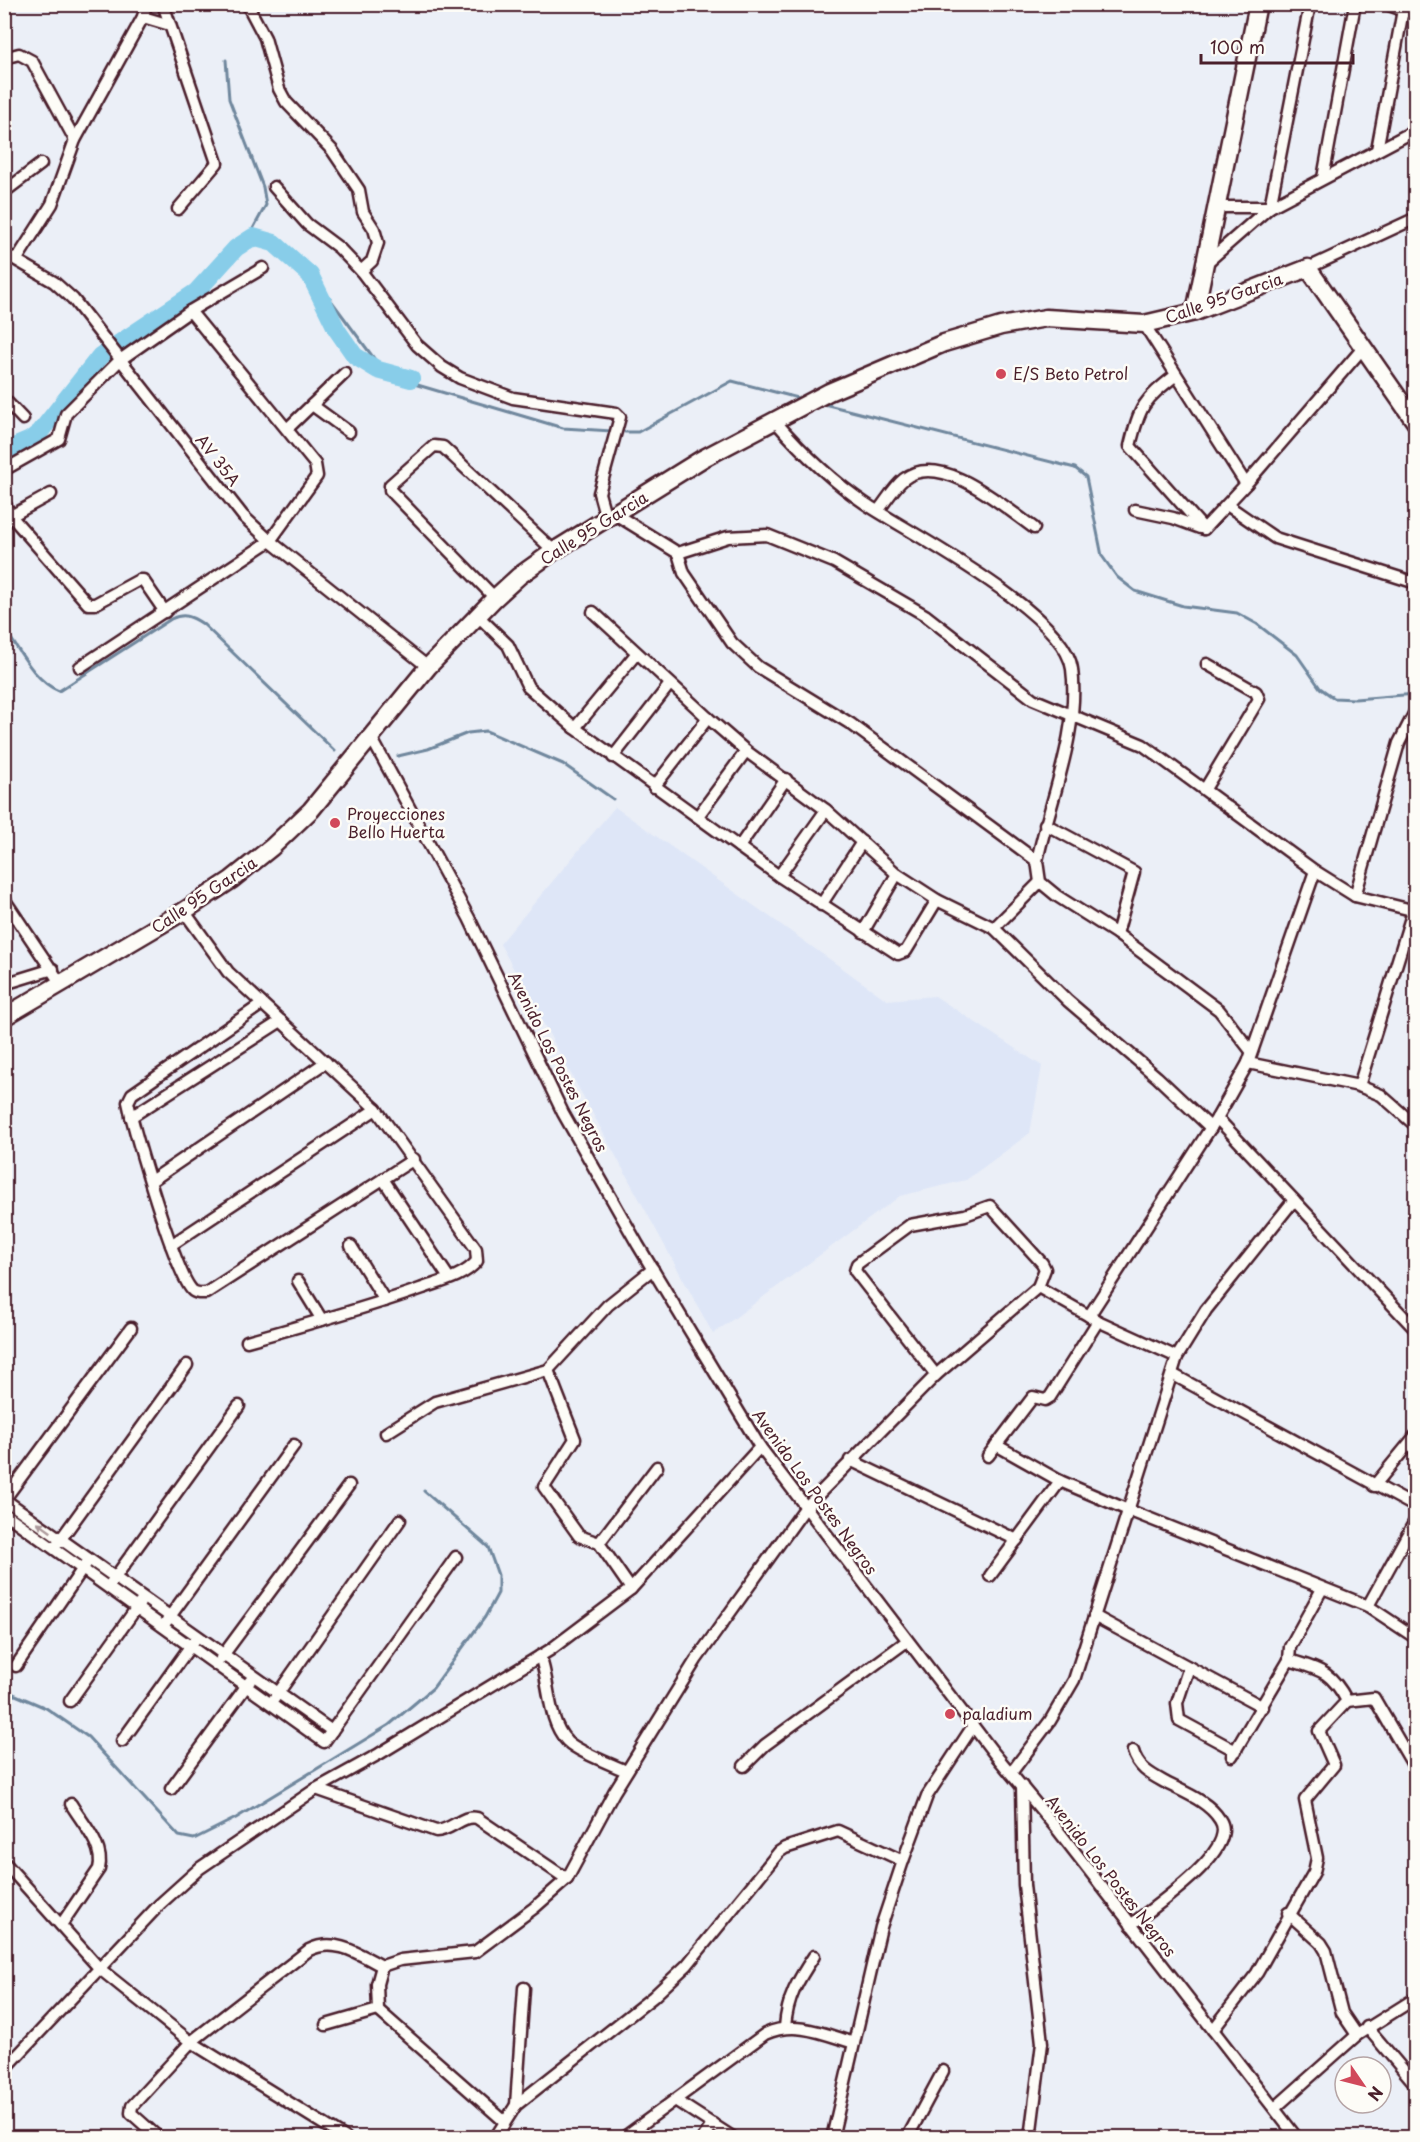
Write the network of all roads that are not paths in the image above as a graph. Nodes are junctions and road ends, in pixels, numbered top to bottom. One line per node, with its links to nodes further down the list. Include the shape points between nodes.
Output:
1 (146, 4): 11 (street)
2 (163, 4): 12 (street)
3 (247, 4): 30 (street, via 265,38 286,102 325,140 356,184 363,212 378,243 372,261)
4 (1258, 4): 21 (street)
5 (1310, 4): 22 (street)
6 (1355, 4): 18 (street)
7 (1386, 4): 9 (street)
8 (1414, 4): 9 (street)
9 (1403, 10): 10 (street); 16 (street)
10 (1416, 15)
11 (142, 17): 12 (street); 15 (street)
12 (170, 25): 23 (street, via 217,163)
13 (4, 58): 15 (street, via 19,54 32,61)
14 (1416, 130): 16 (street)
15 (75, 140): 26 (street, via 52,204)
16 (1377, 150): 18 (street)
17 (41, 164): 20 (street)
18 (1323, 178): 22 (street)
19 (274, 187): 30 (street, via 307,224)
20 (4, 192)
21 (1216, 207): 22 (street); 27 (street)
22 (1269, 207): 27 (street)
23 (178, 209)
24 (1416, 218): 29 (street)
25 (4, 253): 26 (street, AV 35A)
26 (17, 258): 35 (street, AV 35A, via 73,299)
27 (1204, 265): 32 (street)
28 (263, 268): 31 (street)
29 (1308, 268): 32 (street, Calle 95 Garcia); 34 (street)
30 (361, 271): 53 (street, via 417,345 452,374 513,398 616,413 620,417 599,494)
31 (190, 311): 35 (street); 43 (street)
32 (1195, 312): 33 (street, Calle 95 Garcia)
33 (1144, 324): 37 (street); 41 (street, Calle 95 Garcia, via 1046,318 1000,326 944,343 829,392)
34 (1363, 348): 42 (street); 46 (street)
35 (118, 356): 45 (street, via 66,414 59,439); 56 (street, AV 35A, via 243,516)
36 (345, 373): 39 (street)
37 (1176, 375): 46 (street); 55 (street, via 1147,398 1130,446)
38 (4, 399): 40 (street)
39 (312, 405): 43 (street); 44 (street)
40 (22, 419)
41 (775, 421): 51 (street, via 797,446 864,503); 53 (street, Calle 95 Garcia, via 702,459)
42 (1416, 423)
43 (287, 429): 56 (street, via 315,464 317,476)
44 (349, 432)
45 (4, 470)
46 (1246, 484): 49 (street)
47 (51, 494): 52 (street)
48 (4, 502): 52 (street)
49 (1227, 505): 55 (street); 59 (street, via 1275,538)
50 (1135, 510): 55 (street)
51 (879, 511): 54 (street, via 904,479 922,470 939,470 970,484); 70 (street, via 1030,609 1057,641 1072,667)
52 (12, 516): 61 (street, via 88,604 143,580)
53 (611, 516): 57 (street, Calle 95 Garcia); 58 (street)
54 (1034, 528)
55 (1204, 529)
56 (270, 541): 61 (street); 67 (street, AV 35A)
57 (554, 551): 60 (street, Calle 95 Garcia); 60 (street, via 443,447 434,446 390,485 390,490)
58 (678, 553): 70 (street, via 728,537 767,535 834,562 926,615 1033,699); 84 (street, via 684,573 732,643 758,667 850,724)
59 (1416, 583)
60 (495, 598): 63 (street, Calle 95 Garcia)
61 (165, 612): 66 (street)
62 (593, 612): 64 (street)
63 (478, 617): 67 (street, Calle 95 Garcia); 72 (street, via 508,645 528,687)
64 (636, 654): 68 (street); 72 (street)
65 (1207, 664): 78 (street, via 1256,692 1259,699)
66 (80, 667)
67 (428, 667): 73 (street, Calle 95 Garcia)
68 (670, 684): 71 (street); 75 (street)
69 (1416, 710): 89 (street, via 1399,743)
70 (1073, 714): 78 (street, via 1143,745); 81 (street)
71 (708, 718): 74 (street); 77 (street)
72 (575, 728): 75 (street)
73 (371, 737): 93 (street, Calle 95 Garcia, via 311,810 272,847 229,882); 118 (street, Avenido Los Postes Negros, via 469,918 563,1113)
74 (746, 751): 76 (street); 80 (street)
75 (614, 757): 77 (street)
76 (786, 779): 79 (street); 83 (street)
77 (654, 787): 80 (street)
78 (1205, 789): 85 (street)
79 (826, 810): 82 (street); 87 (street)
80 (698, 816): 83 (street)
81 (1045, 824): 84 (street); 97 (street, via 1134,872)
82 (862, 843): 86 (street); 92 (street)
83 (739, 846): 87 (street)
84 (1037, 861): 88 (street)
85 (1315, 871): 89 (street); 103 (street)
86 (897, 874): 91 (street); 96 (street)
87 (779, 876): 92 (street)
88 (1040, 882): 95 (street); 97 (street)
89 (1355, 896): 94 (street)
90 (4, 899): 98 (street)
91 (937, 900): 95 (street); 96 (street, via 902,954)
92 (821, 905): 96 (street)
93 (184, 911): 98 (street, Calle 95 Garcia); 100 (street, via 217,959)
94 (1414, 911): 106 (street)
95 (994, 928): 111 (street, via 1068,1001)
96 (863, 932)
97 (1117, 934): 103 (street, via 1219,1010)
98 (57, 977): 99 (street); 101 (street, Calle 95 Garcia)
99 (4, 984)
100 (262, 1004): 102 (street); 108 (street, via 132,1094 128,1102)
101 (4, 1017)
102 (281, 1021): 104 (street); 108 (street)
103 (1251, 1051): 105 (street)
104 (326, 1062): 107 (street); 114 (street)
105 (1248, 1063): 106 (street); 109 (street)
106 (1359, 1086): 110 (street, via 1380,1095)
107 (376, 1109): 112 (street); 116 (street)
108 (131, 1117): 114 (street)
109 (1217, 1118): 111 (street); 115 (street)
110 (1416, 1126)
111 (1211, 1128): 123 (street)
112 (414, 1159): 113 (street); 119 (street, via 476,1249 477,1261 471,1268)
113 (383, 1179): 116 (street, via 206,1293 191,1290); 119 (street)
114 (151, 1181): 116 (street)
115 (1294, 1200): 126 (street); 128 (street, via 1206,1310)
116 (171, 1245)
117 (351, 1246): 122 (street)
118 (652, 1269): 130 (street, via 608,1305); 138 (street, Avenido Los Postes Negros)
119 (449, 1278): 122 (street)
120 (298, 1281): 124 (street)
121 (1038, 1287): 123 (street); 132 (street); 132 (street, via 1045,1269 1042,1263 990,1206 910,1225 857,1264 855,1271)
122 (385, 1301): 124 (street)
123 (1094, 1319): 128 (street); 137 (street, via 1048,1399 1033,1397)
124 (322, 1320): 127 (street)
125 (132, 1328): 145 (street)
126 (1416, 1330)
127 (247, 1341)
128 (1177, 1357): 131 (street)
129 (187, 1365): 154 (street)
130 (548, 1370): 134 (street, via 435,1402); 153 (street, via 575,1439 544,1487 579,1536)
131 (1172, 1374): 144 (street); 148 (street)
132 (936, 1375): 140 (street)
133 (239, 1406): 158 (street)
134 (386, 1433)
135 (1416, 1435): 144 (street)
136 (294, 1445): 165 (street)
137 (996, 1445): 139 (street); 142 (street)
138 (760, 1447): 147 (street, Avenido Los Postes Negros); 159 (street)
139 (988, 1456)
140 (850, 1460): 147 (street); 152 (street)
141 (657, 1467): 153 (street)
142 (1060, 1481): 148 (street); 152 (street)
143 (349, 1485): 171 (street)
144 (1374, 1486): 146 (street)
145 (5, 1499): 154 (street, one-way to 145)
146 (1416, 1507)
147 (805, 1508): 169 (street, Avenido Los Postes Negros); 192 (street, via 696,1660)
148 (1128, 1510): 160 (street); 164 (street)
149 (4, 1513): 154 (street)
150 (1416, 1519): 162 (street)
151 (400, 1520): 179 (street)
152 (1017, 1540): 157 (street)
153 (599, 1543): 159 (street)
154 (58, 1544): 156 (street)
155 (456, 1557): 187 (street)
156 (86, 1564): 158 (street); 175 (street)
157 (990, 1576)
158 (111, 1582): 161 (street); 163 (street)
159 (631, 1589): 172 (street)
160 (1322, 1589): 162 (street); 173 (street, via 1290,1647)
161 (143, 1598): 163 (street); 165 (street)
162 (1368, 1606): 167 (street)
163 (137, 1608): 166 (street); 180 (street)
164 (1094, 1616): 176 (street); 193 (street, via 1074,1680 1050,1721)
165 (170, 1617): 166 (street); 168 (street)
166 (162, 1626): 170 (street)
167 (1414, 1633)
168 (198, 1636): 170 (street); 171 (street)
169 (907, 1641): 186 (street, Avenido Los Postes Negros); 190 (street, via 765,1745)
170 (190, 1646): 174 (street); 188 (street)
171 (224, 1654): 174 (street); 177 (street)
172 (540, 1656): 192 (street, via 558,1729 568,1743); 196 (street)
173 (1289, 1660): 181 (street, via 1318,1669 1336,1680); 183 (street)
174 (216, 1665): 178 (street)
175 (16, 1666)
176 (1189, 1667): 183 (street); 183 (street, via 1177,1703 1179,1720 1234,1754)
177 (254, 1676): 178 (street); 179 (street)
178 (246, 1686): 182 (street); 195 (street)
179 (279, 1693): 182 (street); 184 (street)
180 (70, 1701)
181 (1347, 1701): 191 (street, via 1374,1698); 201 (street, via 1319,1731 1334,1765 1305,1797 1316,1866)
182 (271, 1704): 185 (street)
183 (1263, 1707)
184 (307, 1713): 185 (street); 187 (street)
185 (299, 1724): 187 (street, via 324,1742)
186 (973, 1726): 193 (street, Avenido Los Postes Negros); 198 (street, via 927,1797)
187 (332, 1731)
188 (122, 1741)
189 (1132, 1751): 203 (street, via 1145,1771 1202,1802 1222,1821 1223,1834 1206,1864)
190 (744, 1766)
191 (1416, 1770)
192 (626, 1771): 200 (street)
193 (1011, 1773): 194 (street, Avenido Los Postes Negros)
194 (1022, 1786): 203 (street, Avenido Los Postes Negros); 233 (street, via 1024,1885 1042,2043)
195 (171, 1789)
196 (316, 1789): 200 (street, via 436,1831 470,1816 477,1818); 206 (street, via 200,1868 160,1904)
197 (71, 1804): 202 (street, via 99,1850 101,1862)
198 (903, 1861): 216 (street, via 880,1927); 221 (street, via 838,1831 785,1848 668,1985)
199 (4, 1862): 202 (street)
200 (567, 1879): 205 (street, via 476,1952 400,1959)
201 (1288, 1913): 213 (street, via 1257,1973); 214 (street, via 1326,1951 1342,2013)
202 (62, 1925): 206 (street)
203 (1131, 1925): 213 (street, Avenido Los Postes Negros)
204 (814, 1956): 211 (street, via 795,1983 786,2007)
205 (382, 1966): 209 (street, via 377,1984); 215 (street, via 347,1948 316,1946)
206 (100, 1969): 215 (street); 217 (street)
207 (524, 1988): 221 (street)
208 (1416, 1998): 212 (street)
209 (378, 2010): 210 (street); 223 (street)
210 (326, 2025)
211 (786, 2027): 216 (street, via 798,2026); 220 (street, via 765,2034)
212 (1367, 2027): 214 (street); 219 (street)
213 (1213, 2031): 222 (street, Avenido Los Postes Negros)
214 (1357, 2035): 222 (street)
215 (191, 2042): 225 (street, via 131,2109); 226 (street)
216 (854, 2043): 231 (street)
217 (4, 2070)
218 (943, 2071): 232 (street)
219 (1416, 2085)
220 (675, 2100): 224 (street); 228 (street)
221 (516, 2105): 223 (street)
222 (1275, 2108): 234 (street, Avenido Los Postes Negros)
223 (504, 2121): 227 (street)
224 (713, 2124): 229 (street); 230 (street)
225 (159, 2138)
226 (346, 2138)
227 (495, 2138)
228 (623, 2138)
229 (703, 2138)
230 (734, 2138)
231 (832, 2138)
232 (907, 2138)
233 (1030, 2138)
234 (1297, 2138)

